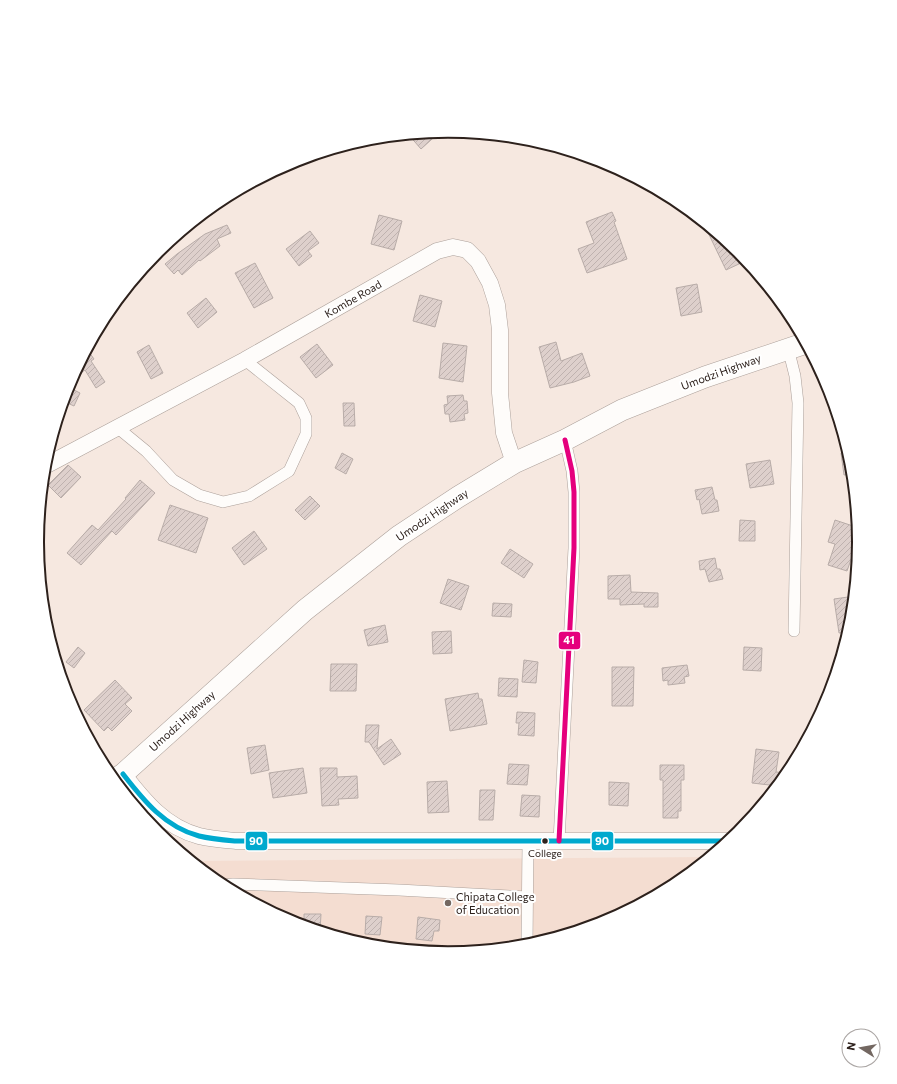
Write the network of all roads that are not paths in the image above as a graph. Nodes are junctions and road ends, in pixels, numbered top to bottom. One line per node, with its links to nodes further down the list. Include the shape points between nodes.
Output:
1 (797, 345): 4 (highway, Umodzi Highway, via 705,377 622,410); 7 (street)
2 (245, 360): 3 (street, Kombe Road); 3 (street, via 299,403 306,418 306,434 289,471 249,496 223,502 199,495 173,480 146,451); 6 (street, Kombe Road, via 437,251 452,247 467,250 478,261 490,283 497,305 504,433)
3 (118, 428): 5 (street, Kombe Road)
4 (564, 440): 6 (highway, Umodzi Highway); 10 (street, via 572,471 574,548)
5 (52, 462)
6 (514, 462): 8 (highway, Umodzi Highway, via 399,536 304,610)
7 (794, 631)
8 (119, 777)
9 (121, 779): 12 (street, via 162,818 199,836 236,841)
10 (559, 841): 11 (street); 12 (street)
11 (721, 841)
12 (528, 842): 14 (street)
13 (233, 884): 14 (street, via 392,889)
14 (528, 897): 15 (street)
15 (527, 939)

